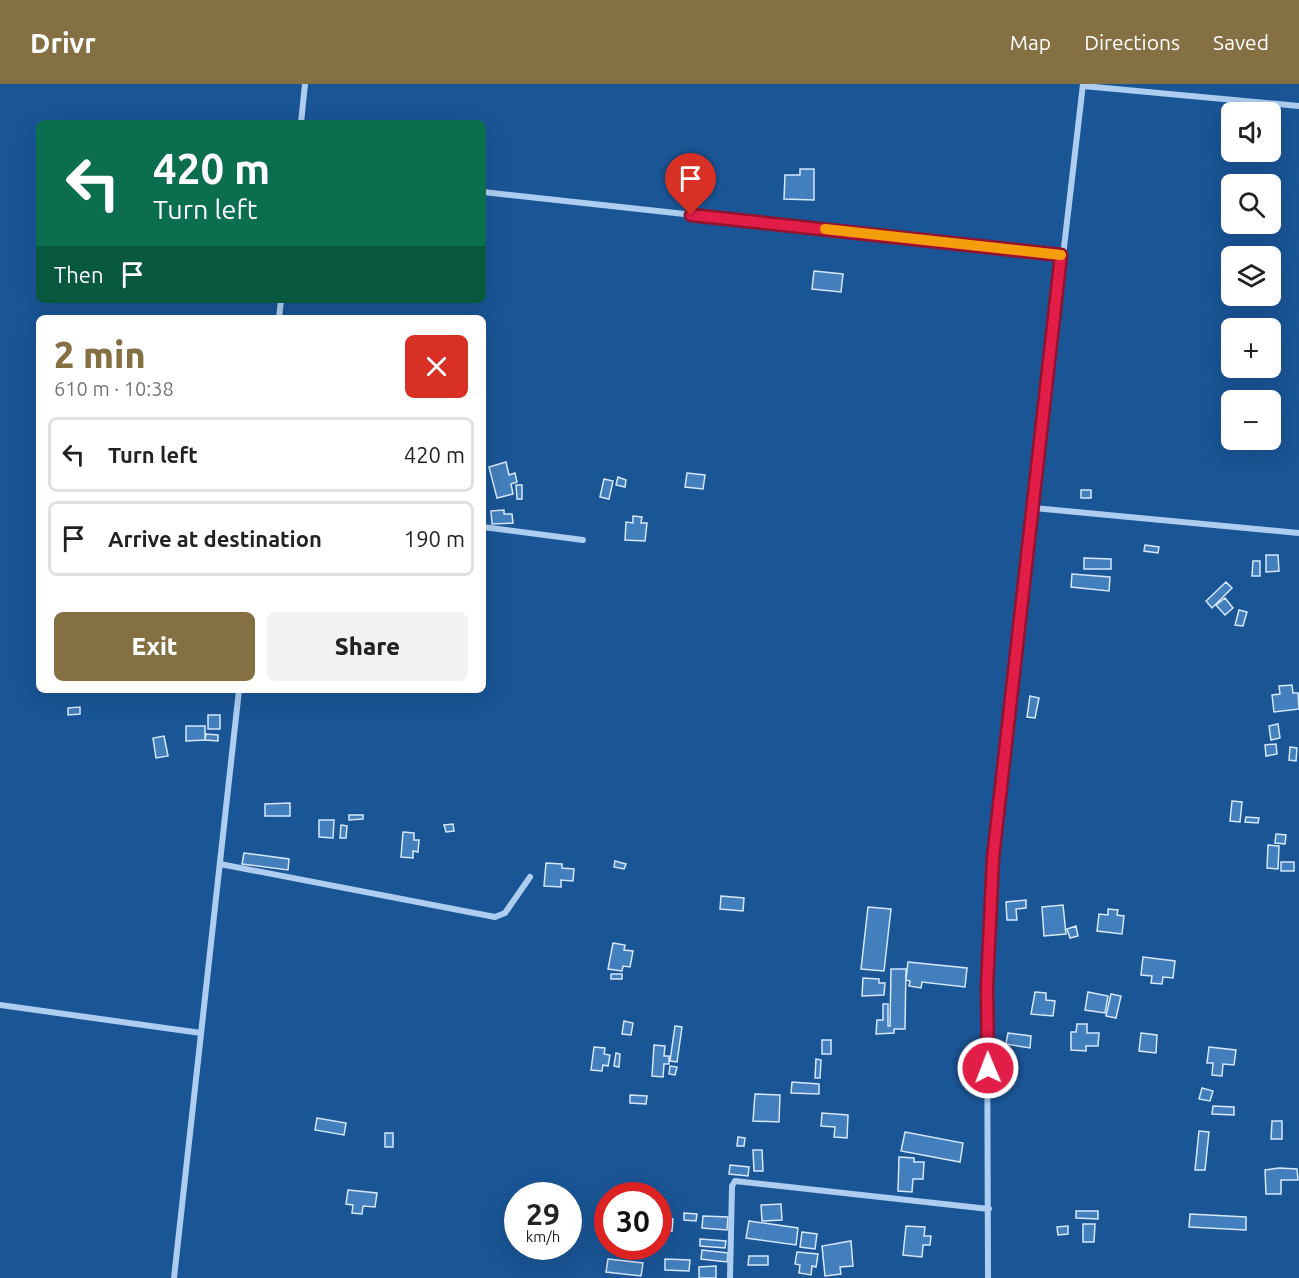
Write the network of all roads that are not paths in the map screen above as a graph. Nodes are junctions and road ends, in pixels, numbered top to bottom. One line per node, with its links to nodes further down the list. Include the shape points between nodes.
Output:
1 (305, 84): 4 (street)
2 (1083, 85): 3 (street); 6 (street)
3 (1299, 106)
4 (301, 120)
5 (486, 192): 6 (street)
6 (1061, 255): 7 (street)
7 (1034, 508): 9 (street); 16 (street, via 993,858 987,986)
8 (486, 527): 10 (street)
9 (1299, 533)
10 (583, 540)
11 (239, 693): 12 (street)
12 (220, 864): 13 (street, via 495,916 505,913); 15 (street)
13 (530, 877)
14 (0, 1005): 15 (street)
15 (201, 1033): 17 (street)
16 (989, 1209): 18 (street, via 735,1181); 19 (street)
17 (174, 1278)
18 (730, 1278)
19 (988, 1278)

